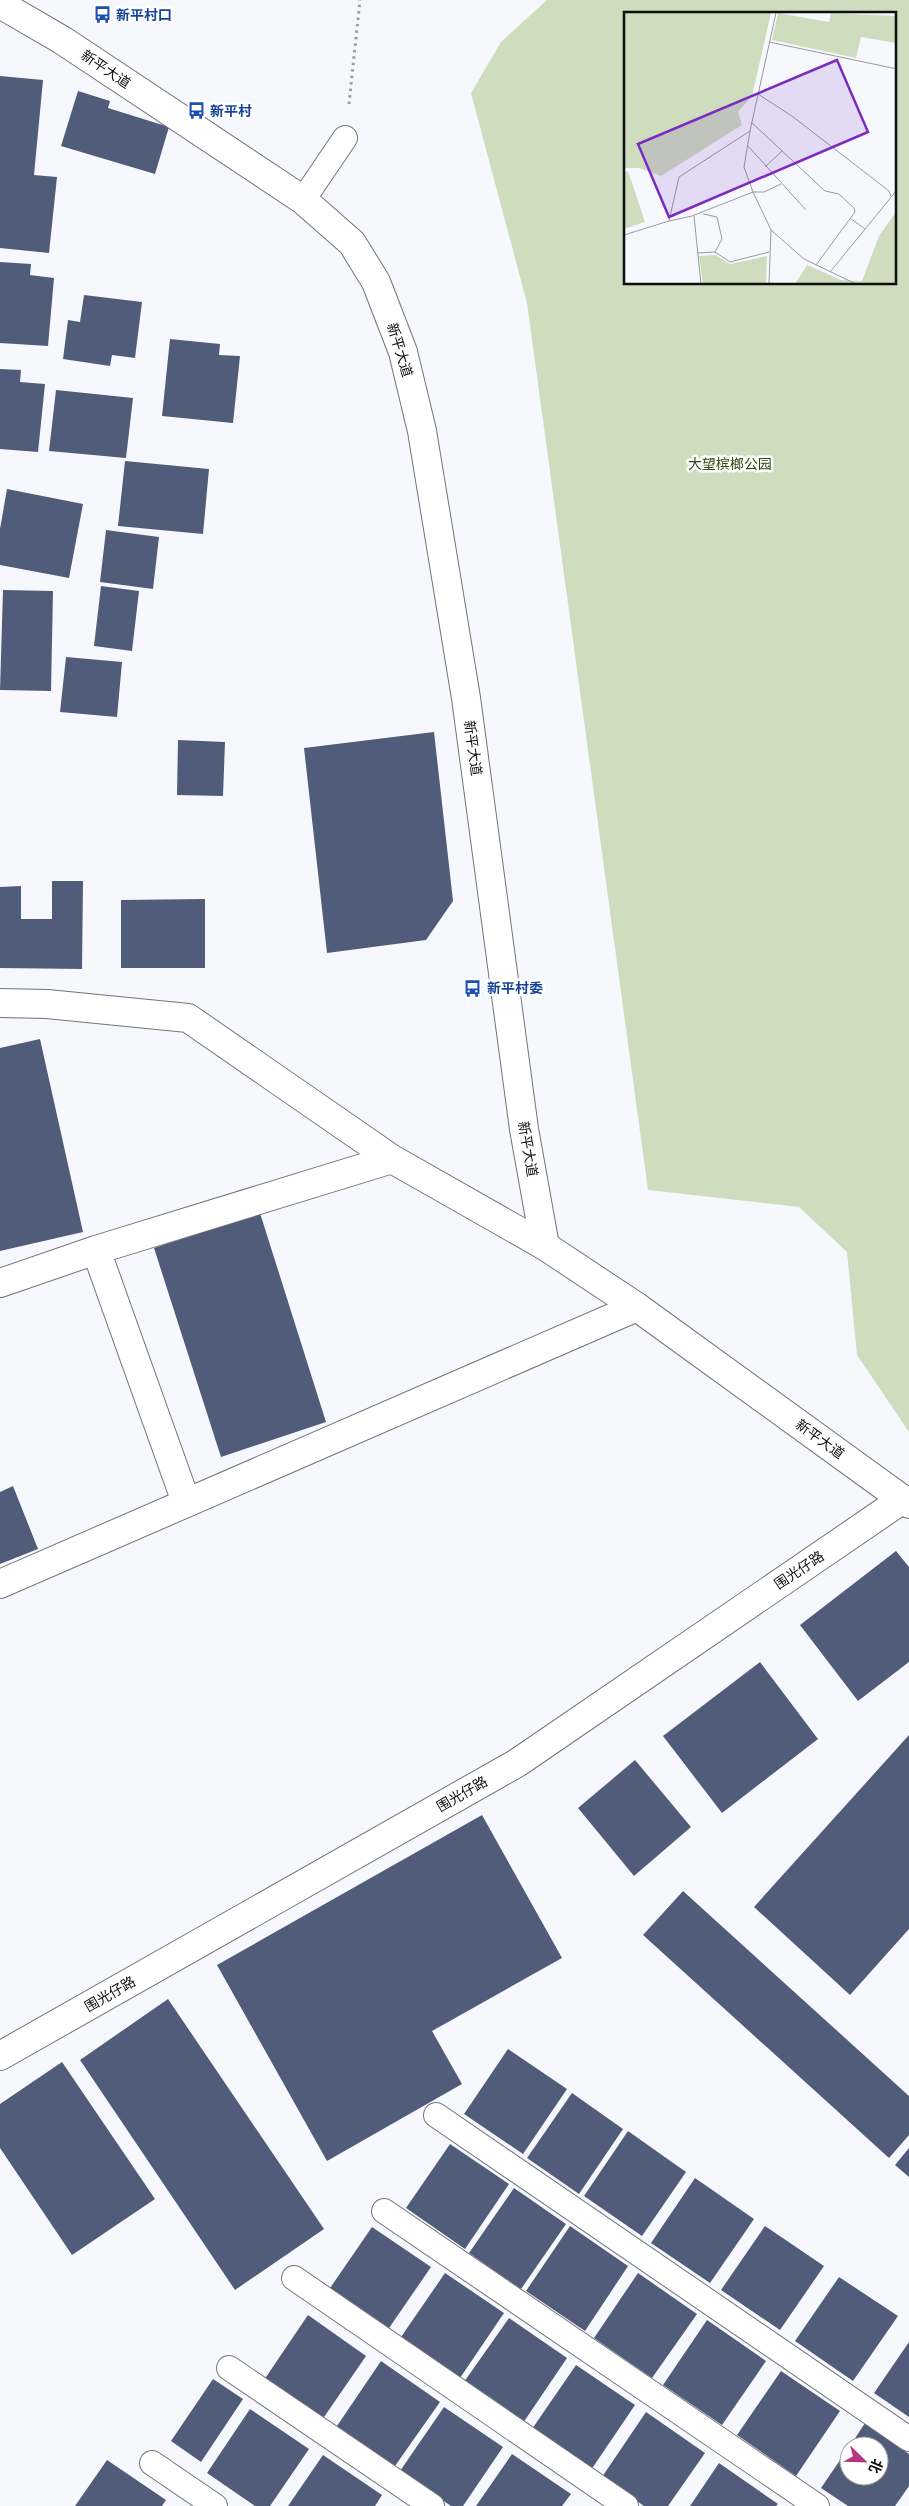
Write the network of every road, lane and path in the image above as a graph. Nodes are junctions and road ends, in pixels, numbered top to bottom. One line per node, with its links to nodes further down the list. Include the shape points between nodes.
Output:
1 (360, 0): 3 (path)
2 (0, 4): 4 (street, 新平大道, via 62,40)
3 (345, 138): 4 (lane)
4 (303, 200): 7 (street, 新平大道, via 352,243 371,274 408,369 422,431 466,698 524,1128)
5 (0, 1003): 6 (street, via 47,1004 188,1018)
6 (392, 1159): 7 (street); 8 (street)
7 (545, 1246): 10 (street, 新平大道)
8 (96, 1250): 9 (street); 12 (street)
9 (0, 1283)
10 (636, 1307): 11 (street, 新平大道); 12 (street)
11 (906, 1501): 14 (street, 围光仔路, via 517,1763)
12 (186, 1502): 13 (street)
13 (0, 1584)
14 (0, 2056)
15 (436, 2115): 19 (lane)
16 (384, 2211): 24 (lane)
17 (294, 2278): 23 (lane)
18 (229, 2368): 22 (lane)
19 (909, 2439)
20 (152, 2463): 21 (lane)
21 (215, 2506)
22 (432, 2506)
23 (626, 2506)
24 (817, 2506)

